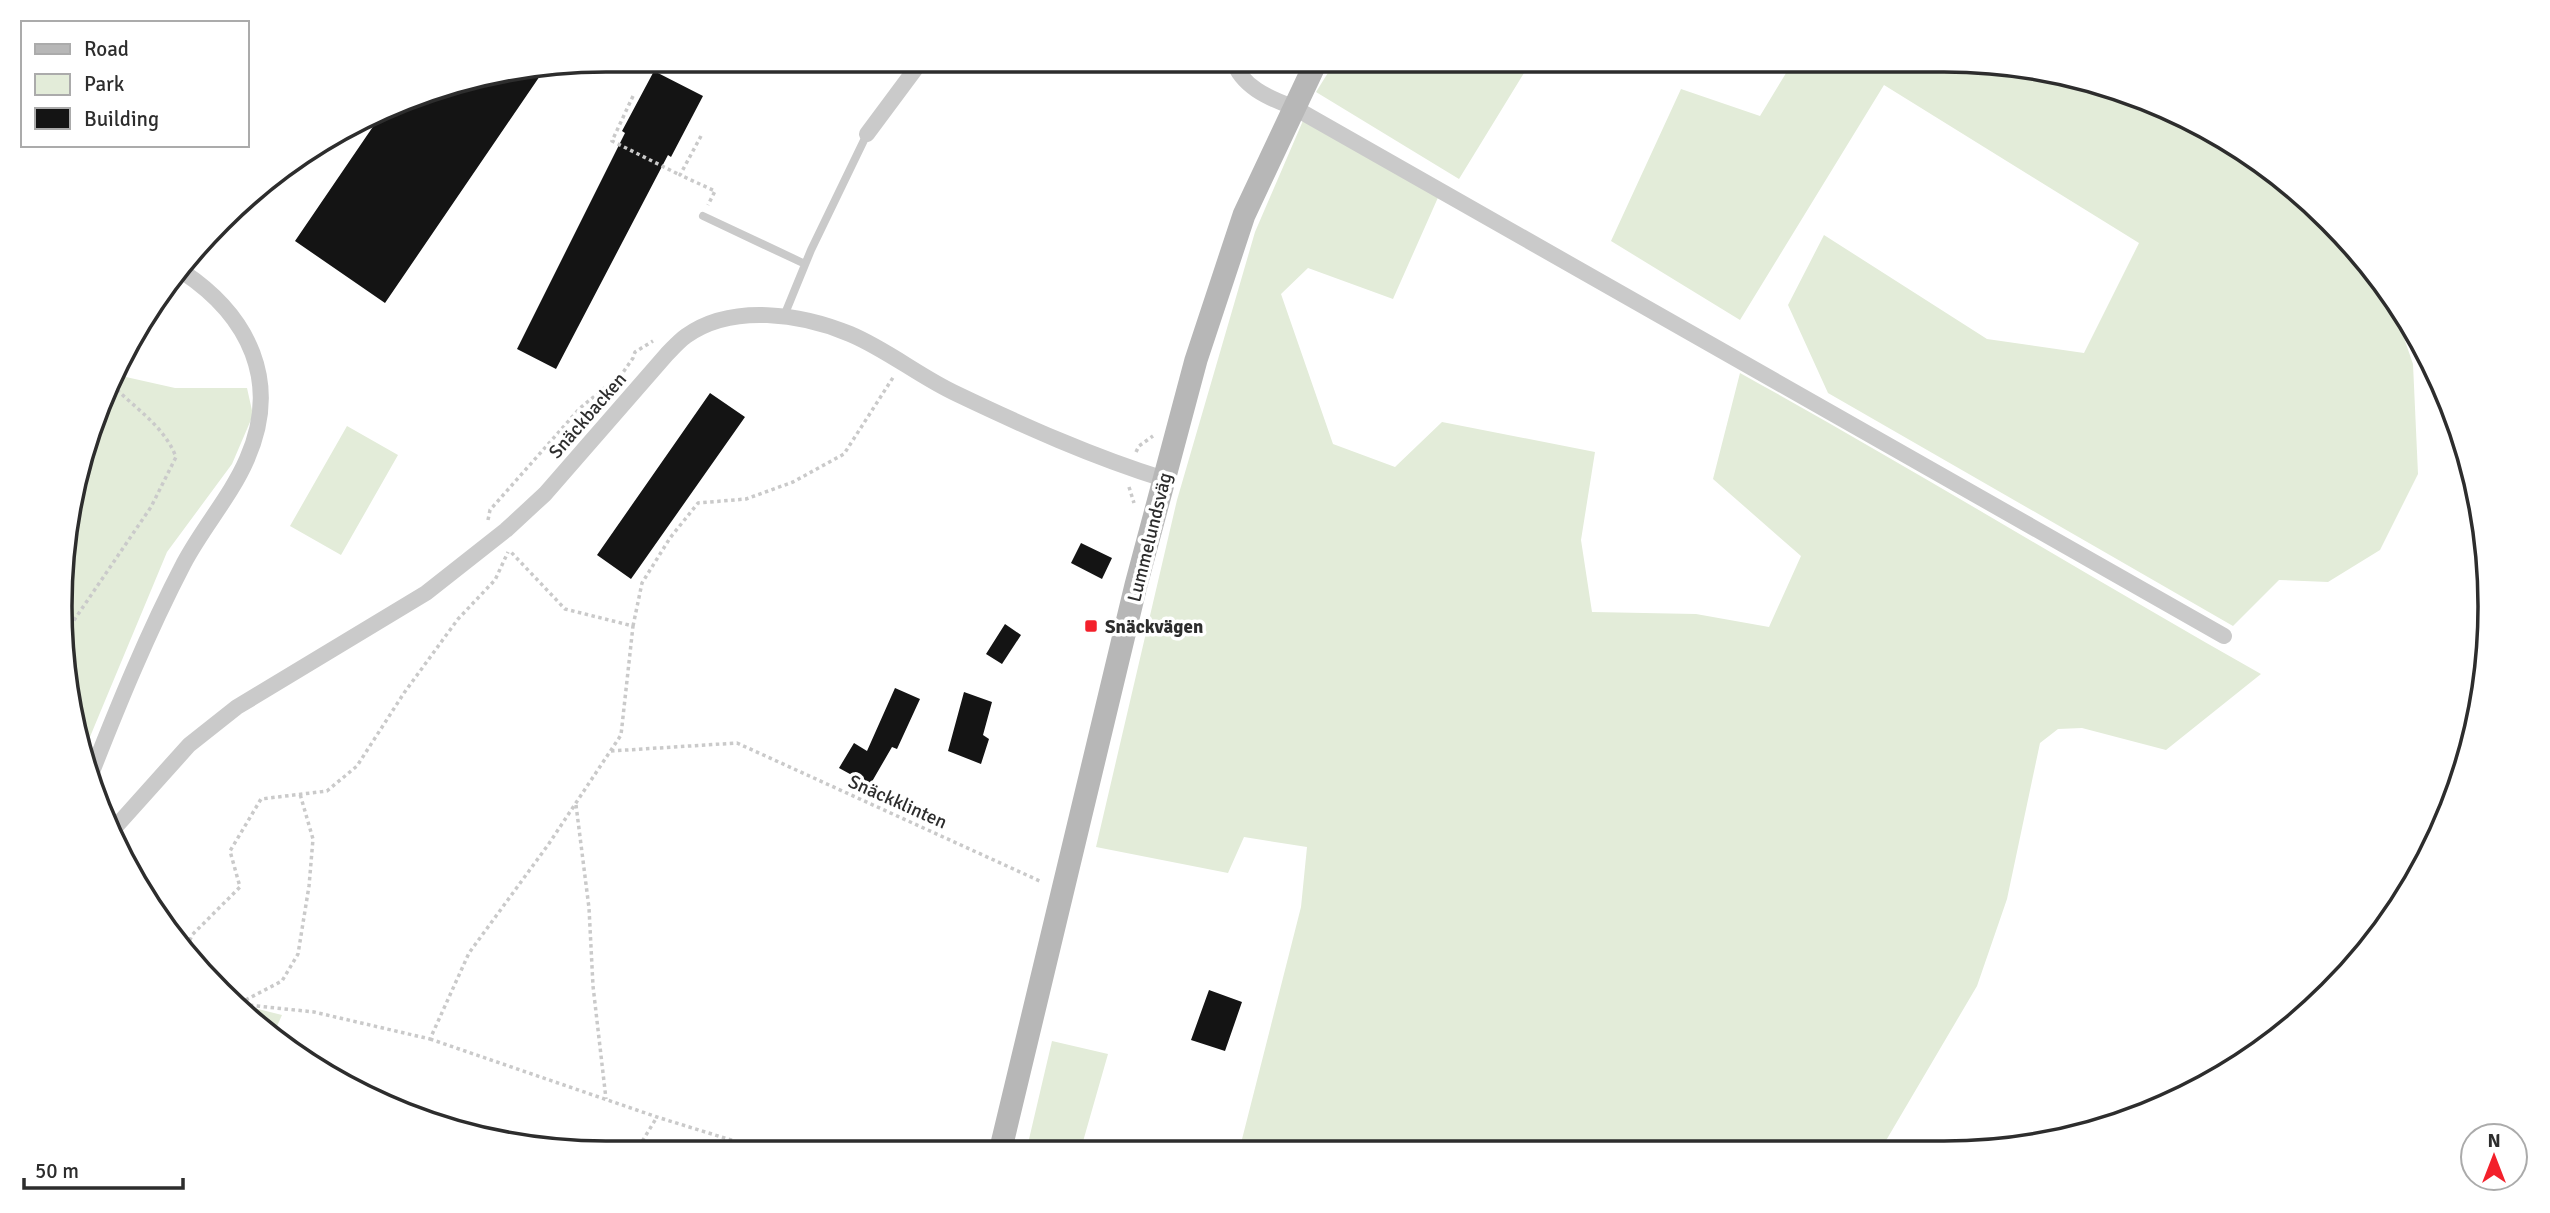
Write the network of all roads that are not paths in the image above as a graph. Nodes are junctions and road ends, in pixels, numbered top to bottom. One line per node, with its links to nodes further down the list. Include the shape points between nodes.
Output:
1 (913, 72): 5 (street)
2 (1240, 72): 4 (street, via 1246,83)
3 (1311, 72): 4 (main road, Lummelundsväg)
4 (1293, 107): 10 (main road, Lummelundsväg, via 1244,215 1196,360); 11 (street)
5 (867, 134): 7 (lane)
6 (703, 216): 7 (lane)
7 (805, 264): 9 (lane)
8 (187, 275): 12 (street, via 241,328 251,347 261,386 256,432 247,458 185,562 147,640)
9 (783, 316): 10 (street, Snäckbacken, via 852,334 954,393 1046,435); 13 (street, Snäckbacken, via 731,318 686,336 545,494 506,530 426,593 237,707 189,745)
10 (1164, 479): 14 (main road, Lummelundsväg)
11 (2224, 636)
12 (96, 764)
13 (118, 824)
14 (1003, 1141)

